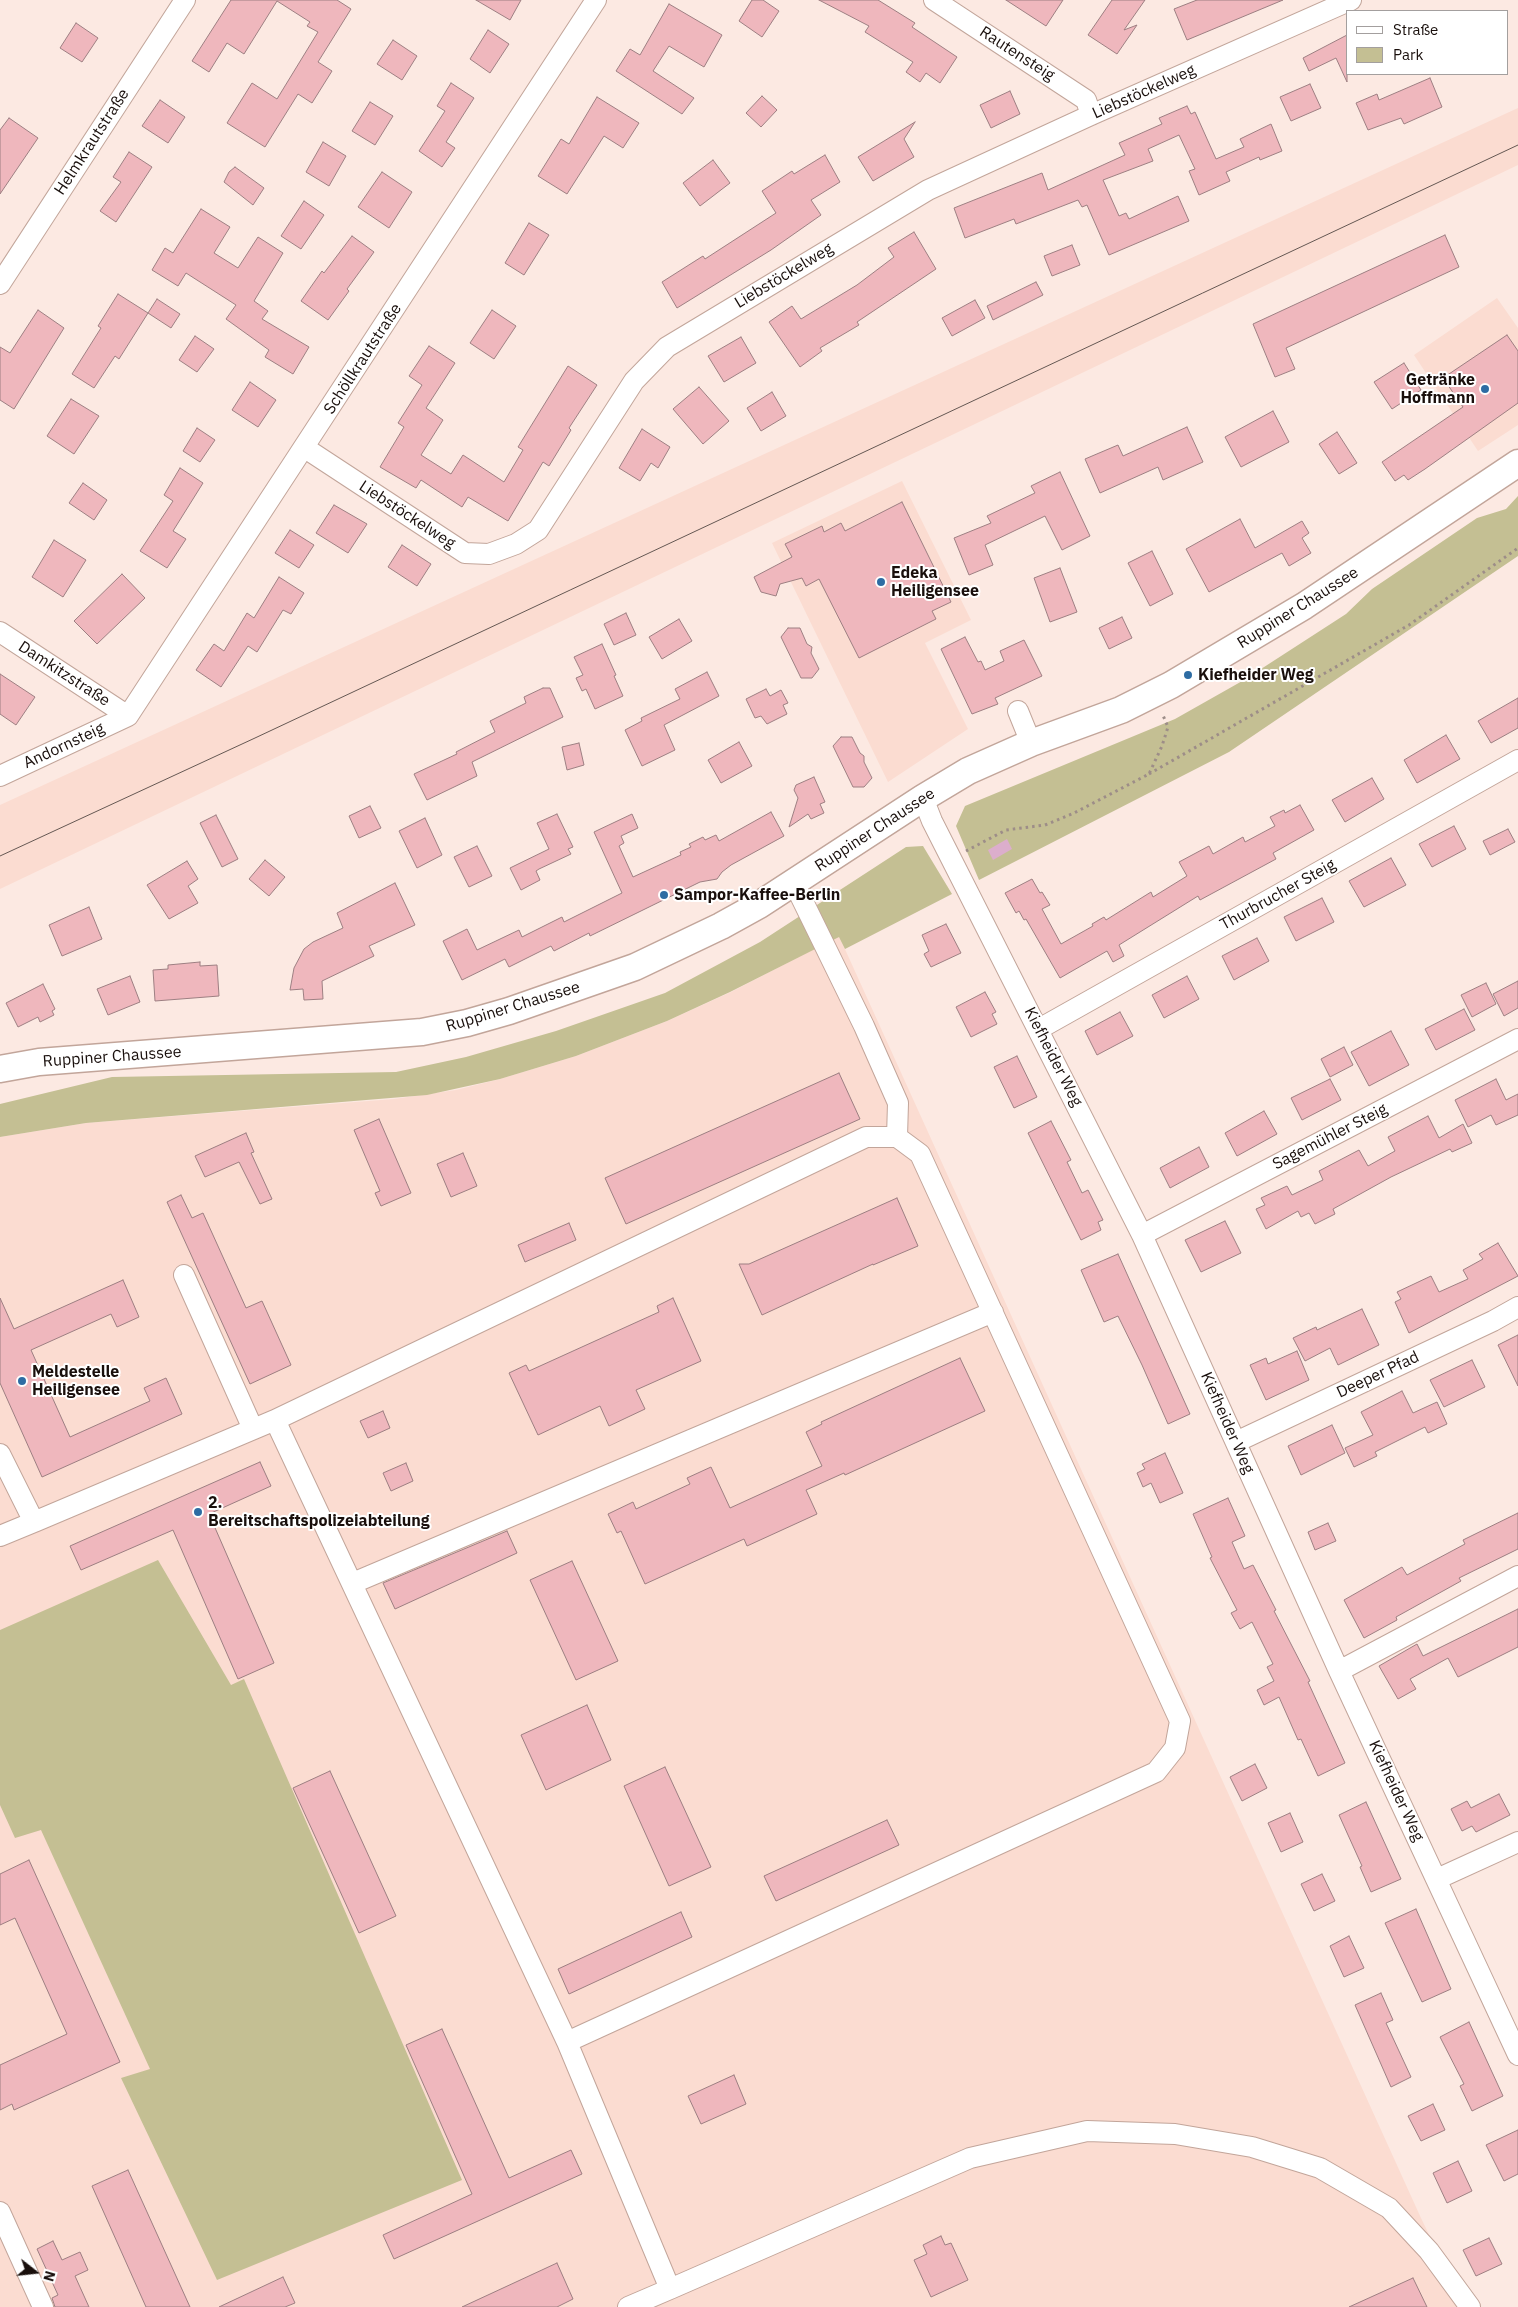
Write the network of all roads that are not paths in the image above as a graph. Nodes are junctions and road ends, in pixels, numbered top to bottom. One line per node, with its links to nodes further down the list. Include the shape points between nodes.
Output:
1 (185, 0): 6 (street, Helmkrautstraße)
2 (596, 0): 7 (street, Schöllkrautstraße)
3 (934, 0): 5 (street, Rautensteig, via 1086,100)
4 (1351, 0): 5 (street, Liebstöckelweg)
5 (1091, 115): 7 (street, Liebstöckelweg, via 928,190 667,348 634,381 538,530 516,544 489,554 465,553)
6 (0, 284)
7 (305, 448): 11 (street, Schöllkrautstraße)
8 (1518, 463): 12 (main road, Ruppiner Chaussee, via 1304,606 1154,694)
9 (0, 632): 11 (street, Damkitzstraße)
10 (1018, 711): 12 (street)
11 (128, 716): 14 (street, Andornsteig)
12 (1031, 743): 15 (main road, Ruppiner Chaussee, via 968,771)
13 (1518, 760): 17 (street, Thurbrucher Steig)
14 (0, 776)
15 (923, 798): 16 (main road, Ruppiner Chaussee); 17 (street, Kiefheider Weg, via 932,822)
16 (794, 883): 19 (main road, Ruppiner Chaussee, via 721,926 635,967 466,1023 422,1032 39,1062); 20 (street, via 898,1103)
17 (1039, 1029): 21 (street, Kiefheider Weg)
18 (1518, 1039): 21 (street, Sagemühler Steig)
19 (0, 1069)
20 (897, 1137): 24 (street, via 920,1154); 25 (street, via 866,1137)
21 (1142, 1235): 27 (street, Kiefheider Weg)
22 (184, 1275): 26 (street)
23 (1518, 1307): 27 (street, Deeper Pfad)
24 (992, 1312): 32 (street); 36 (street, via 1180,1721 1175,1748 1156,1772)
25 (276, 1420): 26 (street); 32 (street)
26 (253, 1429): 29 (street)
27 (1236, 1442): 33 (street, Kiefheider Weg)
28 (0, 1454): 29 (street)
29 (34, 1522): 30 (street)
30 (0, 1536)
31 (1518, 1576): 33 (street)
32 (353, 1583): 36 (street)
33 (1339, 1671): 35 (street, Kiefheider Weg)
34 (1518, 1842): 35 (street)
35 (1437, 1879): 37 (street, Kiefheider Weg)
36 (567, 2042): 39 (street)
37 (1518, 2055)
38 (0, 2212): 40 (street)
39 (670, 2290): 41 (street); 42 (street, via 970,2158 1087,2131 1175,2134 1252,2147 1320,2168 1389,2208 1429,2251)
40 (42, 2307)
41 (628, 2307)
42 (1470, 2307)

